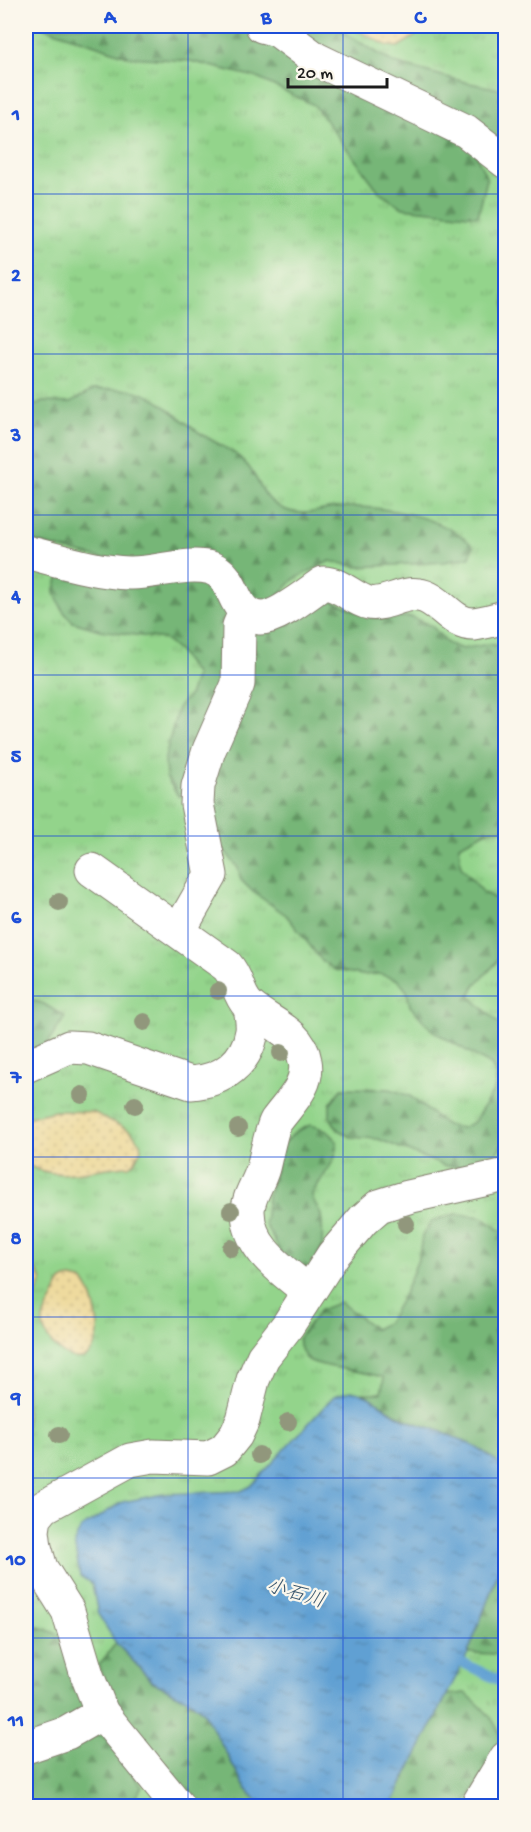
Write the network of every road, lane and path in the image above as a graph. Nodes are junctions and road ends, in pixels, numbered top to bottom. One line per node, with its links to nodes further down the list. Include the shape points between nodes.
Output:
1 (262, 26): 2 (lane, via 277,30 316,58 466,131)
2 (506, 162)
3 (26, 552): 4 (lane, via 130,573 212,568 224,576)
4 (245, 612): 5 (lane, via 258,618 271,617 323,583 332,583 368,603 416,594 430,597 459,620 473,624); 7 (lane, via 239,626 238,684 198,786 197,804 211,875)
5 (506, 617)
6 (92, 870): 7 (lane)
7 (179, 931): 8 (lane, via 227,966)
8 (250, 1007): 9 (lane, via 253,1029 241,1058 224,1075 204,1082 191,1083 88,1048 69,1047); 11 (lane, via 277,1024 300,1046 306,1062 296,1096 275,1122 248,1211 263,1252)
9 (26, 1066)
10 (506, 1175): 11 (lane, via 379,1206 333,1255)
11 (309, 1292): 12 (lane, via 263,1357 243,1420 224,1450 208,1458 153,1456 130,1460 44,1507 35,1518 33,1531 41,1568 68,1611)
12 (102, 1713): 13 (lane, via 67,1734); 15 (lane)
13 (26, 1747)
14 (506, 1758): 16 (lane)
15 (178, 1806)
16 (477, 1806)

